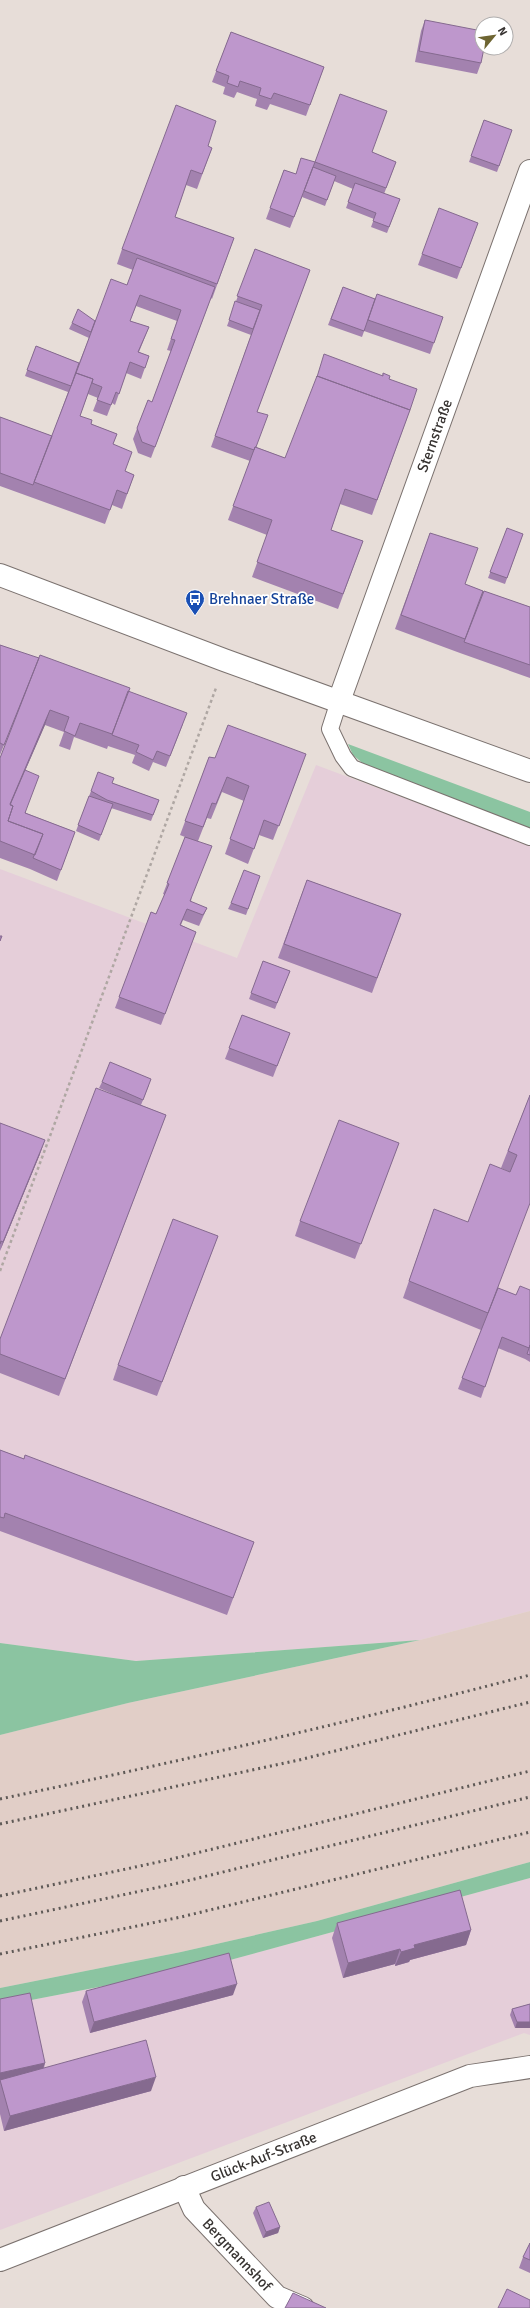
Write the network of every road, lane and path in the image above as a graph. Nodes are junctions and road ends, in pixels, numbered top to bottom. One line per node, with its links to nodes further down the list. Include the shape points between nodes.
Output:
1 (530, 171): 4 (street, Sternstraße)
2 (0, 575): 3 (street)
3 (224, 660): 4 (street); 7 (path, via 217,686)
4 (339, 700): 5 (street); 6 (lane, via 330,729 352,768)
5 (530, 771)
6 (530, 837)
7 (0, 1271)
8 (530, 2067): 9 (street, Glück-Auf-Straße, via 470,2076)
9 (184, 2187): 10 (street, Glück-Auf-Straße); 11 (street, Bergmannshof, via 194,2209)
10 (0, 2260)
11 (274, 2302): 12 (street, Bergmannshof)
12 (303, 2308)

